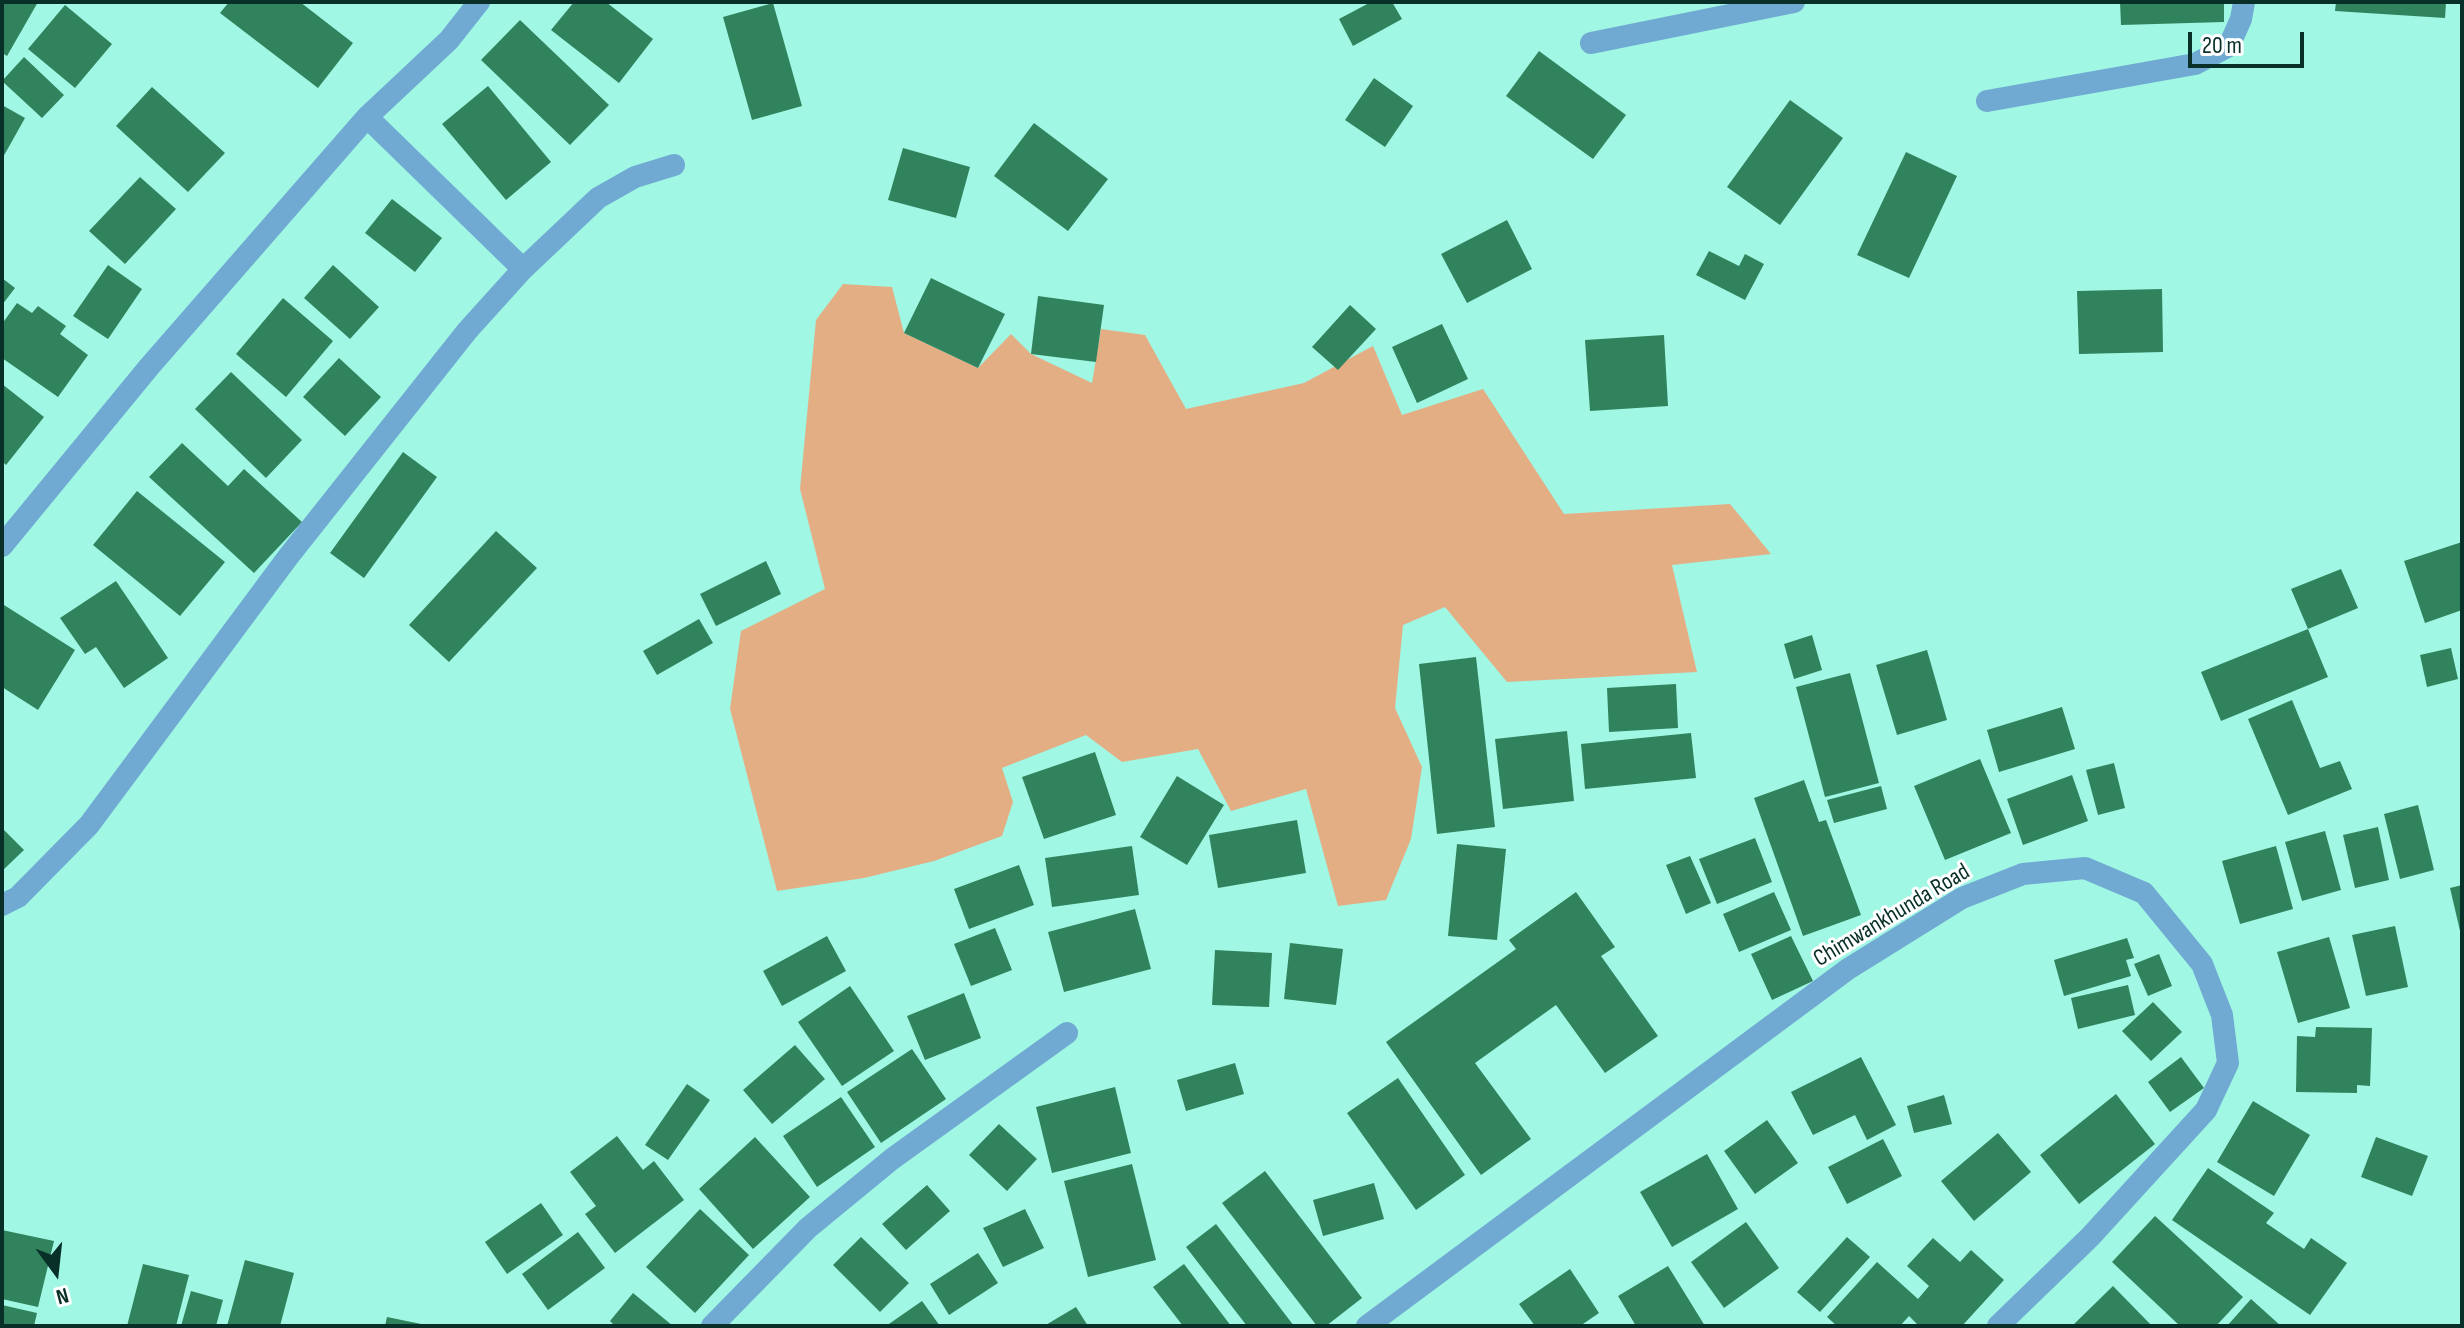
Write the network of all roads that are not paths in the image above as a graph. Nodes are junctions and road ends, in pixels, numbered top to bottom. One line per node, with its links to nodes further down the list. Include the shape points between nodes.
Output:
1 (479, 2): 6 (street, via 449,40)
2 (1794, 2): 4 (street)
3 (2244, 2): 5 (street, via 2229,46 2195,64)
4 (1591, 43)
5 (1987, 101)
6 (367, 117): 8 (street); 9 (street, via 149,367)
7 (674, 165): 8 (street, via 635,177 598,198)
8 (523, 269): 10 (street, via 467,331 288,557 89,825 18,897)
9 (2, 546)
10 (2, 905)
11 (1067, 1033): 12 (street, via 892,1159 820,1218)
12 (712, 1326)
13 (1367, 1326): 14 (street, Chimwankhunda Road, via 1848,969 1962,898 2023,874 2085,868 2144,893 2202,964 2222,1015 2228,1063 2206,1110 2090,1237)
14 (1998, 1326)

